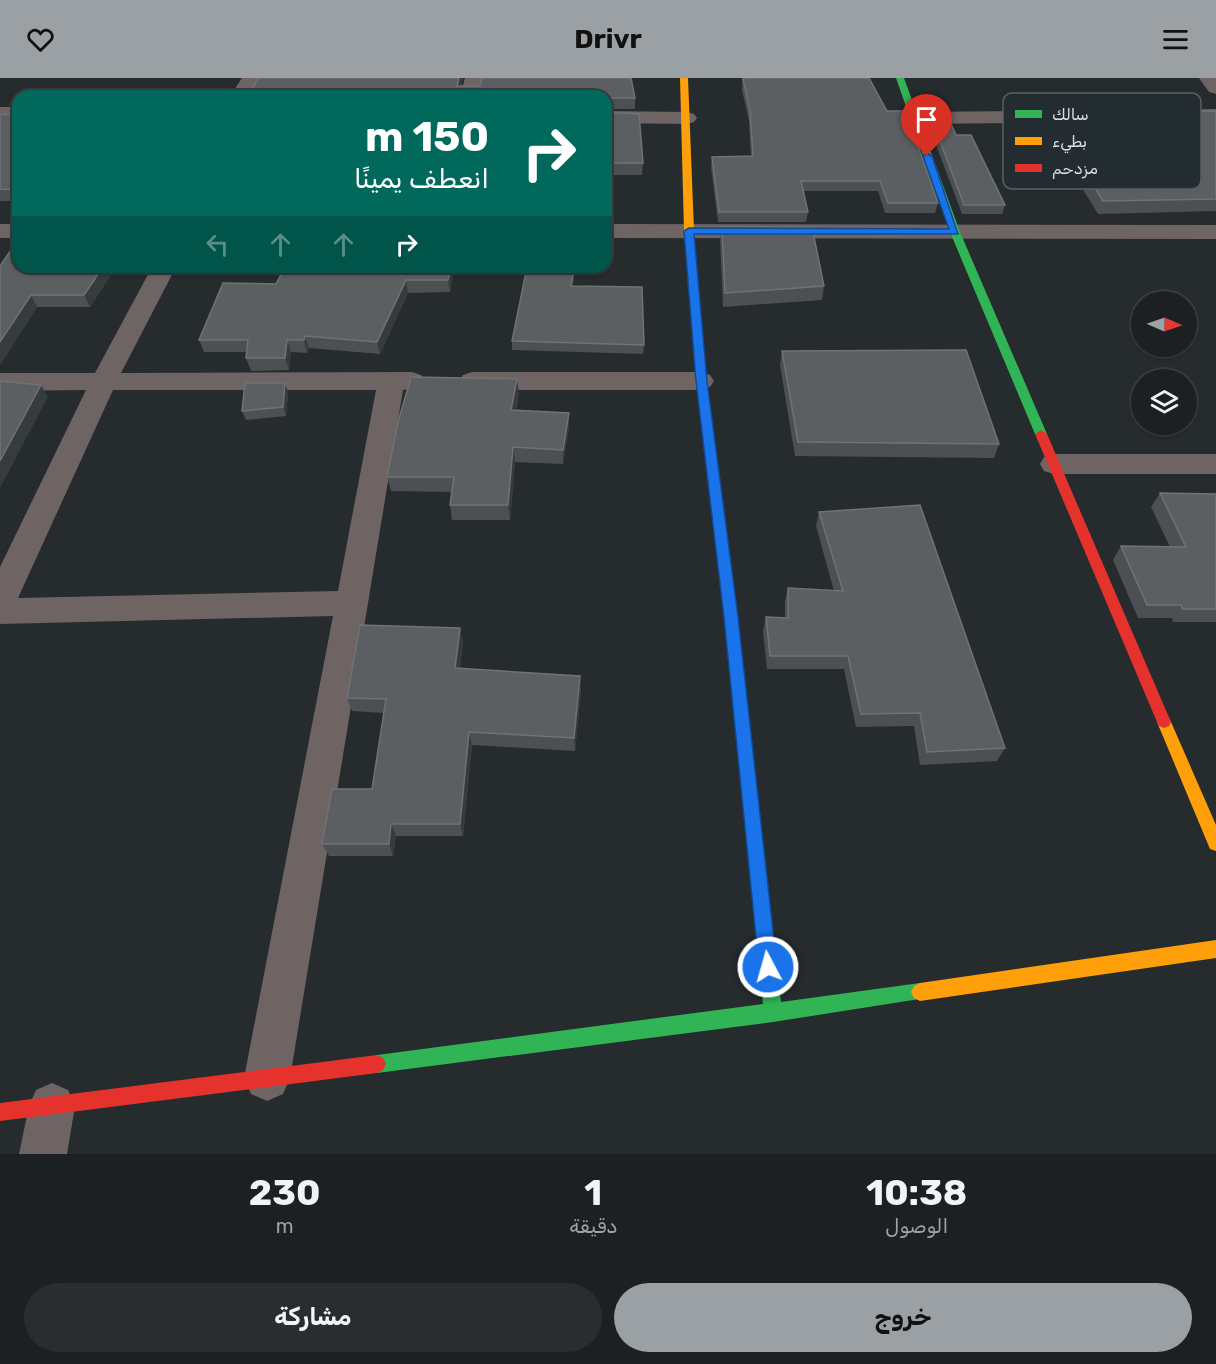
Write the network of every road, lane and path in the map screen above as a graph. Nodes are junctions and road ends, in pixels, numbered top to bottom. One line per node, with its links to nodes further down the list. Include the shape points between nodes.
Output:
1 (684, 78): 9 (street)
2 (900, 78): 10 (street)
3 (1208, 78): 4 (street)
4 (1216, 88)
5 (1201, 115): 6 (street)
6 (1216, 115)
7 (612, 117): 9 (street)
8 (1003, 117): 10 (street)
9 (687, 118): 12 (street)
10 (914, 118): 13 (street)
11 (612, 231): 12 (street)
12 (689, 231): 13 (street); 18 (street)
13 (955, 232): 14 (street); 20 (street)
14 (1216, 232)
15 (161, 273): 16 (street)
16 (104, 381): 17 (street); 19 (street); 22 (street)
17 (391, 381): 18 (street); 23 (street)
18 (701, 381): 27 (street, via 731,617)
19 (0, 382)
20 (1054, 464): 21 (street); 25 (street)
21 (1216, 465)
22 (0, 601)
23 (351, 603): 24 (street); 28 (street)
24 (0, 611)
25 (1216, 844)
26 (1216, 949): 27 (street)
27 (773, 1013): 28 (street)
28 (267, 1078): 29 (street)
29 (52, 1106): 30 (street); 31 (street)
30 (0, 1112)
31 (43, 1154)

